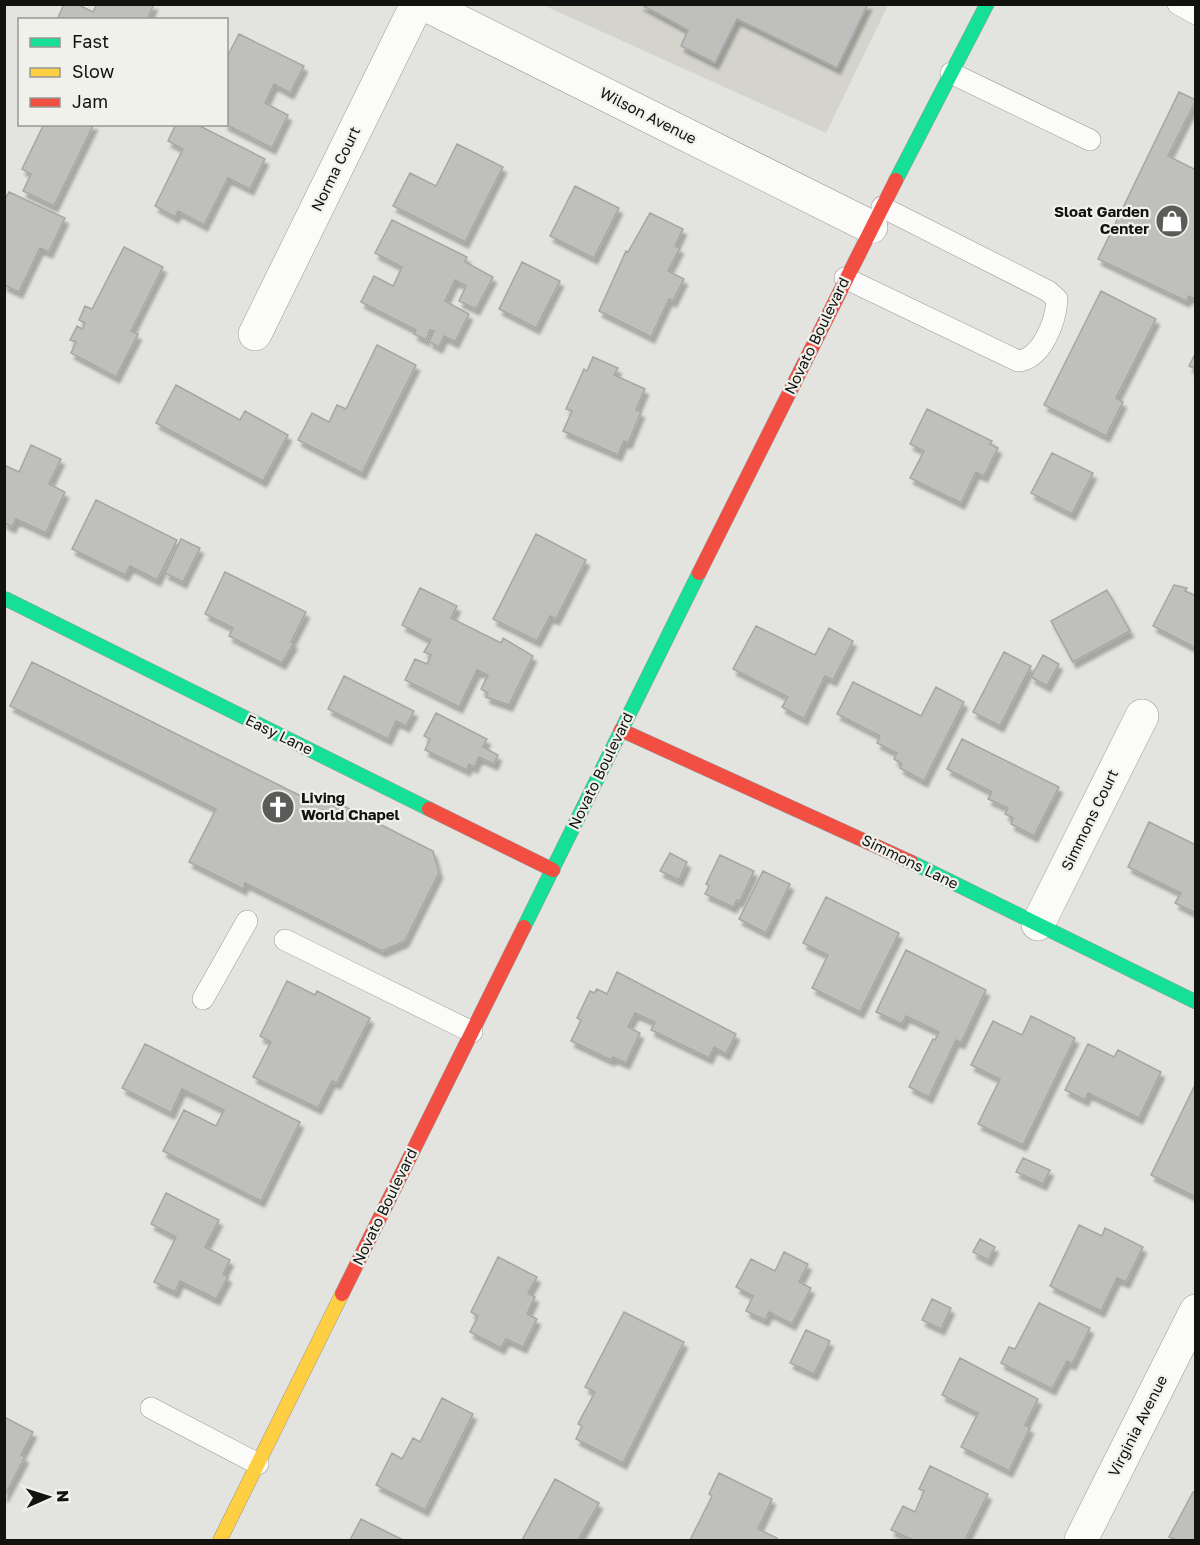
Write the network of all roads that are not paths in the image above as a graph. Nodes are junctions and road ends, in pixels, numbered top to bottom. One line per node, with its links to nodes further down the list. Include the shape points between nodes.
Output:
1 (417, 4): 10 (street, Norma Court)
2 (424, 4): 8 (street, Wilson Avenue)
3 (987, 4): 6 (main road, Novato Boulevard)
4 (1178, 4): 5 (lane)
5 (1196, 14)
6 (951, 73): 7 (lane); 8 (main road, Novato Boulevard)
7 (1090, 140)
8 (877, 217): 9 (main road, Novato Boulevard); 9 (lane, via 1048,291 1057,299 1057,311 1037,354 1018,361)
9 (845, 278): 13 (main road, Novato Boulevard)
10 (255, 334)
11 (6, 599): 14 (main road, Easy Lane)
12 (1142, 716): 16 (street, Simmons Court)
13 (621, 730): 14 (main road, Novato Boulevard); 16 (main road, Simmons Lane, via 887,850)
14 (553, 870): 20 (main road, Novato Boulevard)
15 (247, 921): 18 (lane)
16 (1038, 924): 19 (main road, Simmons Lane)
17 (285, 940): 20 (lane)
18 (203, 999)
19 (1196, 1002)
20 (472, 1032): 23 (main road, Novato Boulevard)
21 (1196, 1311): 25 (street, Virginia Avenue)
22 (151, 1408): 23 (lane)
23 (258, 1464): 24 (main road, Novato Boulevard)
24 (220, 1540)
25 (1081, 1540)

